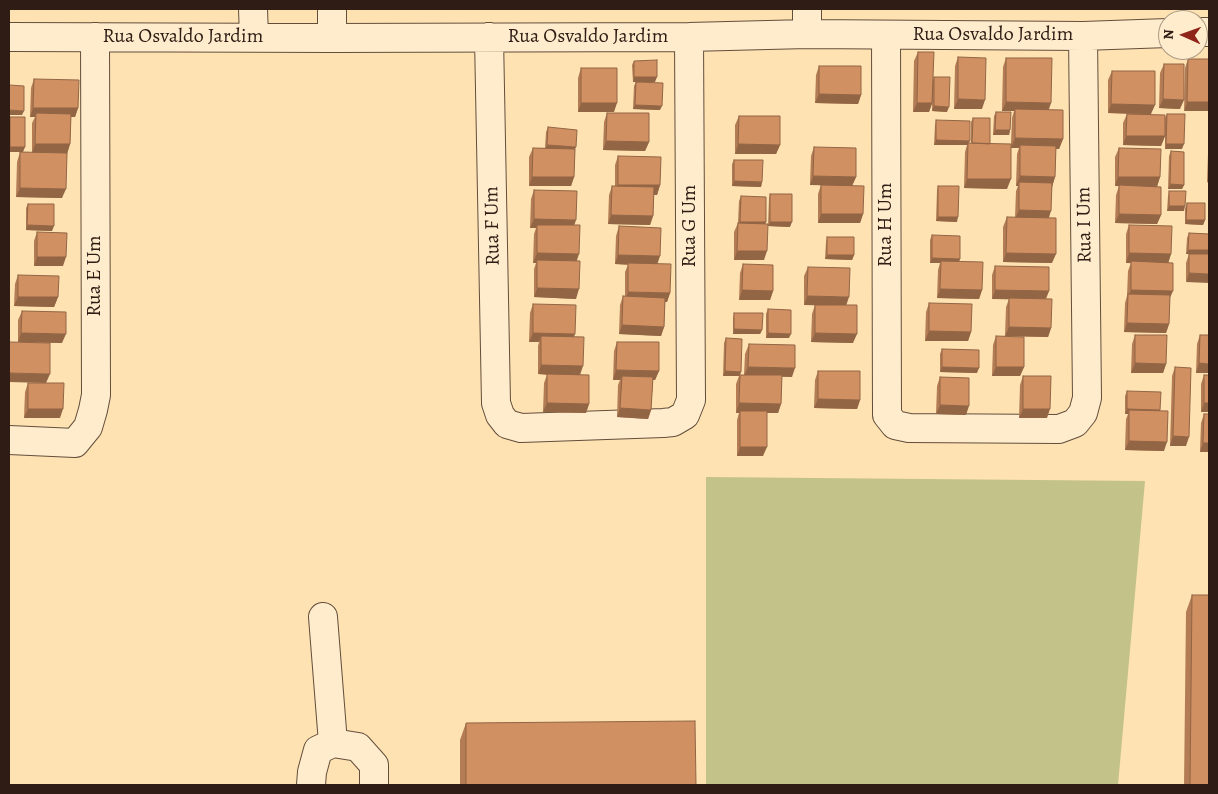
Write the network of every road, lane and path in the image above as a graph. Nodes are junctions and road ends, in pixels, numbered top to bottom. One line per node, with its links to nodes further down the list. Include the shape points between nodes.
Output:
1 (253, 9): 9 (street)
2 (332, 9): 12 (street)
3 (807, 21): 5 (street, Rua Osvaldo Jardim); 11 (street, Rua Osvaldo Jardim)
4 (1158, 33): 6 (street, Rua Osvaldo Jardim)
5 (886, 34): 6 (street, Rua Osvaldo Jardim); 13 (street, Rua H Um, via 887,415 895,425 909,428 1059,429 1075,423)
6 (1083, 36): 13 (street, Rua I Um, via 1087,398)
7 (9, 37): 8 (street, Rua Osvaldo Jardim)
8 (95, 37): 9 (street, Rua Osvaldo Jardim); 15 (street, Rua E Um, via 96,395 93,410 88,427 75,442)
9 (254, 37): 12 (street, Rua Osvaldo Jardim)
10 (490, 37): 11 (street, Rua Osvaldo Jardim); 12 (street, Rua Osvaldo Jardim); 14 (street, Rua F Um, via 496,403)
11 (688, 37): 14 (street, Rua G Um, via 691,400 685,415 663,424 521,428 507,424)
12 (332, 38)
13 (1084, 413)
14 (500, 415)
15 (9, 440)
16 (323, 617): 17 (street)
17 (333, 743): 18 (street, via 318,750); 19 (street, via 358,747 374,765)
18 (311, 785)
19 (374, 785)

